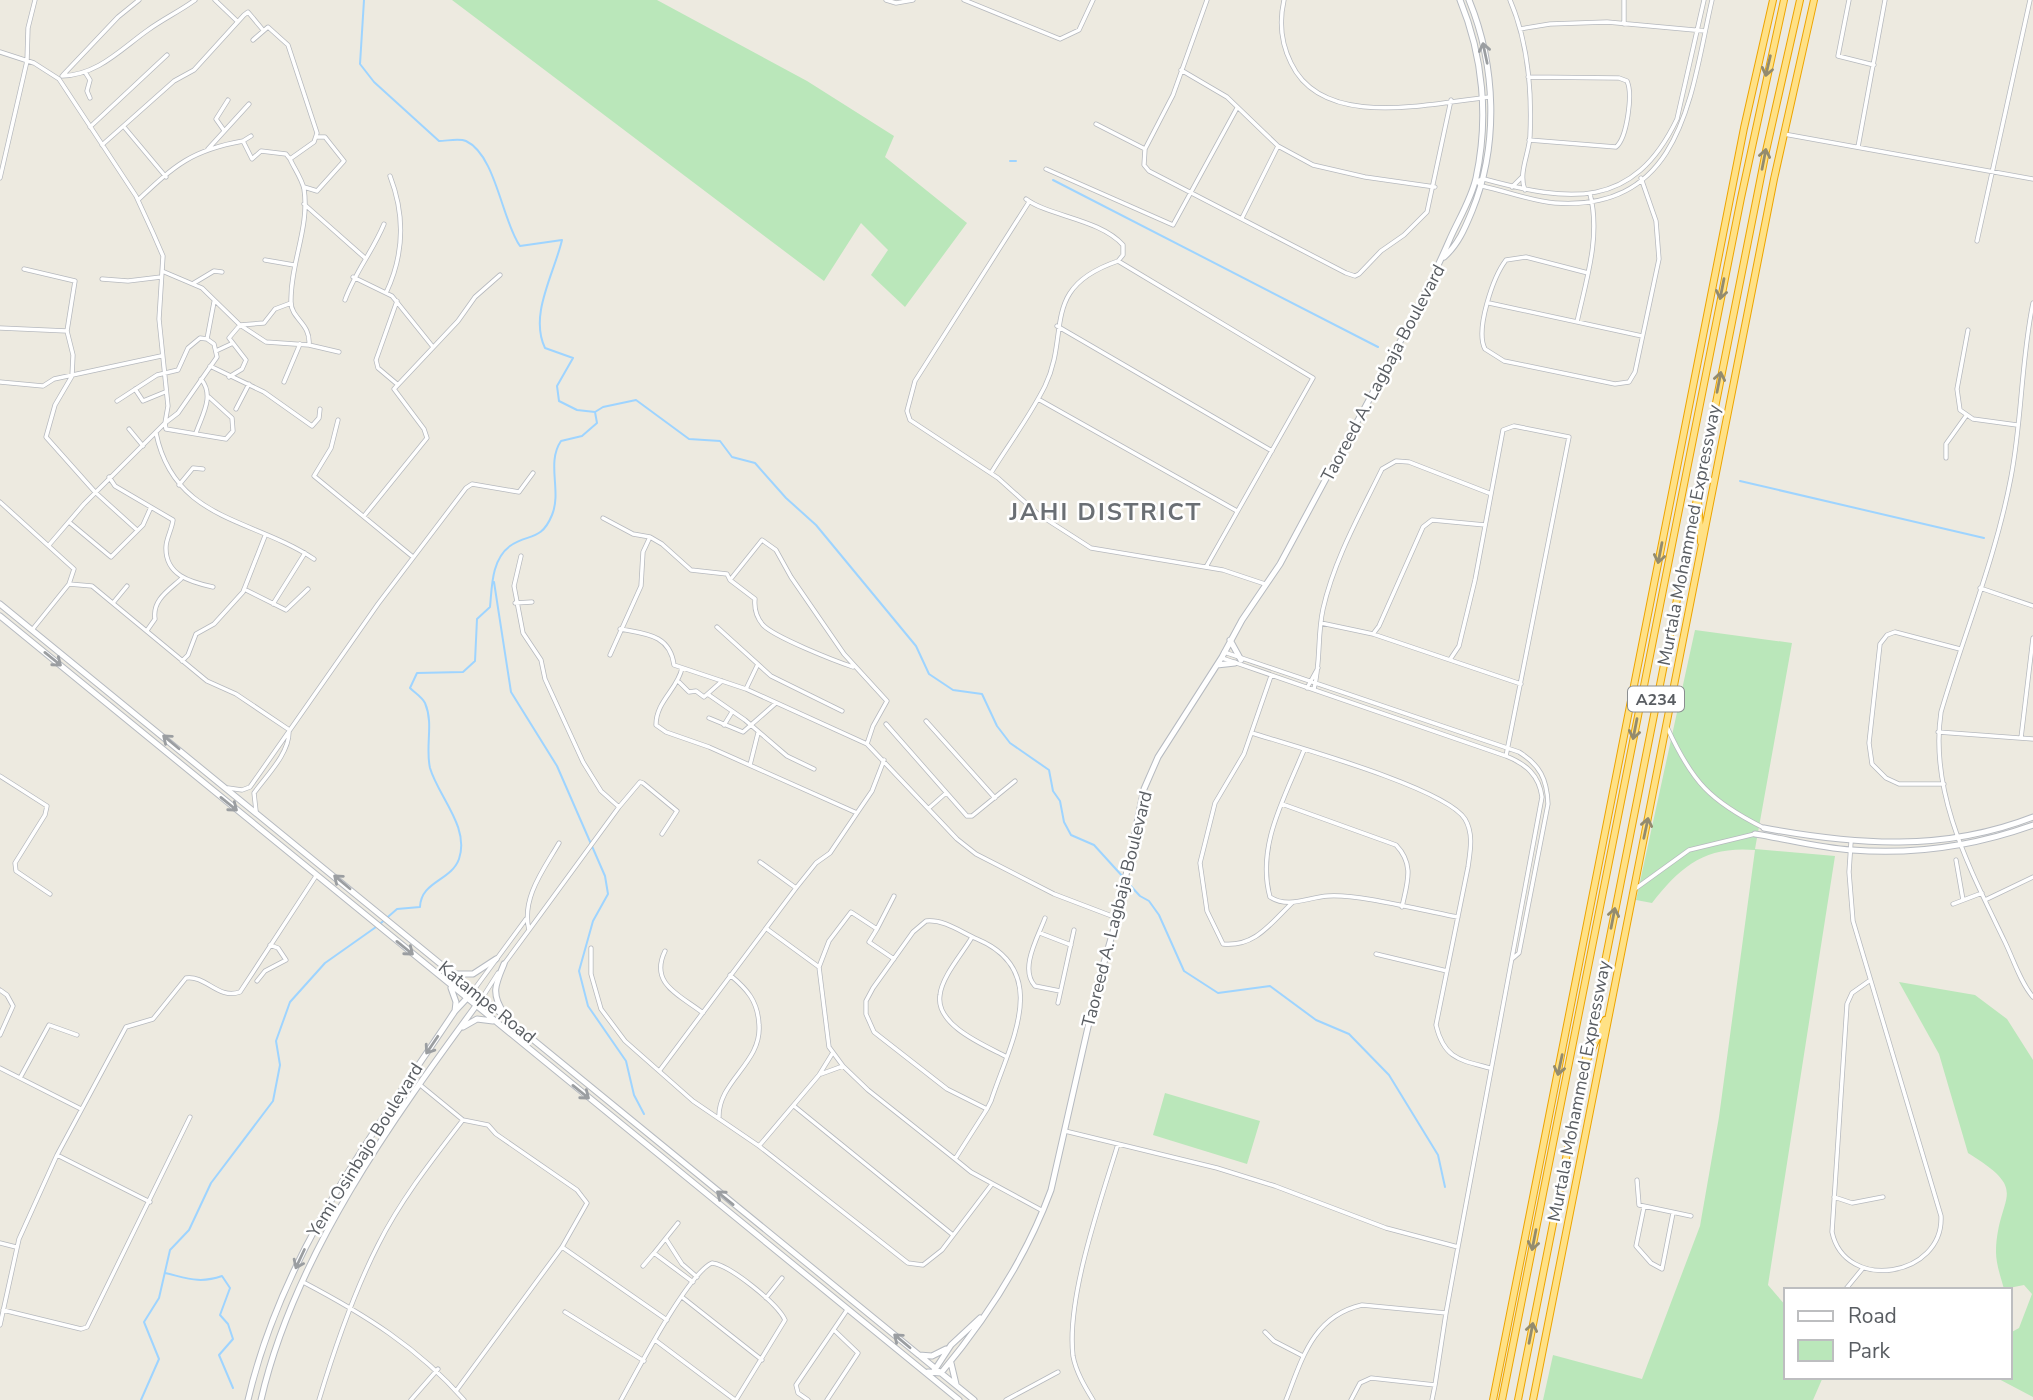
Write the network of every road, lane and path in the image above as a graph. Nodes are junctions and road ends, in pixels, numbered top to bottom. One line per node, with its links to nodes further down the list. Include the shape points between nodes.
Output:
1 (35, 0): 33 (street)
2 (139, 0): 38 (street)
3 (195, 0): 36 (street, via 149,29 113,60)
4 (215, 0): 24 (street)
5 (886, 0): 6 (street)
6 (913, 0)
7 (964, 0): 8 (street, via 1060,39 1079,30)
8 (1093, 0)
9 (1207, 0): 35 (street)
10 (1284, 0): 43 (street, via 1282,39 1293,67 1311,89 1343,105 1368,107)
11 (1460, 0): 41 (main road, Taoreed A. Lagbaja Boulevard, via 1476,51)
12 (1469, 0): 39 (main road, Taoreed A. Lagbaja Boulevard, one-way to 12, via 1487,59)
13 (1510, 0): 26 (street)
14 (1624, 0): 25 (street)
15 (1704, 0): 27 (street)
16 (1712, 0): 29 (street)
17 (1773, 0): 153 (highway, Murtala Mohammed Expressway)
18 (1784, 0): 169 (highway, Murtala Mohammed Expressway / A234, one-way to 169)
19 (1800, 0): 155 (highway, Murtala Mohammed Expressway / A234, one-way to 19)
20 (1849, 0): 34 (street, via 1838,56)
21 (1885, 0): 34 (street)
22 (2030, 0): 62 (street)
23 (1813, 2): 50 (highway, Murtala Mohammed Expressway)
24 (237, 21): 28 (street, via 248,12); 48 (street, via 200,64 174,81)
25 (1624, 24): 26 (street, via 1578,22); 27 (street)
26 (1520, 29): 37 (street)
27 (1697, 29): 29 (street); 78 (street, via 1683,99 1669,136 1631,177)
28 (263, 30): 30 (street); 52 (street, via 268,27 288,45)
29 (1705, 31): 67 (street, via 1684,122 1666,154)
30 (253, 40)
31 (0, 52): 33 (street)
32 (167, 55): 47 (street)
33 (27, 61): 38 (street); 66 (street)
34 (1874, 65): 57 (street)
35 (1180, 70): 45 (street, via 1211,86); 59 (street)
36 (85, 72): 38 (street); 40 (street)
37 (1528, 77): 53 (street); 53 (street, via 1619,78 1630,90 1622,138 1616,147)
38 (61, 78): 47 (street)
39 (1490, 97): 41 (street); 70 (main road, Taoreed A. Lagbaja Boulevard)
40 (90, 98)
41 (1482, 98): 43 (street); 69 (main road, Taoreed A. Lagbaja Boulevard)
42 (229, 100): 49 (street, via 216,119)
43 (1451, 100): 73 (street)
44 (249, 104): 49 (street)
45 (1237, 108): 56 (street); 77 (street)
46 (1096, 124): 59 (street)
47 (90, 127): 55 (street)
48 (125, 128): 55 (street); 64 (street)
49 (223, 129): 58 (street)
50 (1784, 134): 57 (street); 171 (highway, Murtala Mohammed Expressway)
51 (251, 135): 54 (street)
52 (317, 138): 60 (street); 72 (street, via 325,137 344,161 317,191)
53 (1529, 140): 65 (street)
54 (243, 141): 58 (street); 60 (street, via 252,159 261,151 286,154)
55 (102, 145): 79 (street)
56 (1278, 146): 73 (street, via 1332,171); 82 (street)
57 (1858, 147): 62 (street)
58 (208, 149): 64 (street, via 193,154)
59 (1145, 149): 77 (street, via 1142,158 1149,171)
60 (290, 159): 72 (street)
61 (1046, 169): 77 (street, via 1173,225)
62 (1992, 171): 68 (street); 84 (street)
63 (390, 176): 99 (street, via 402,223 395,274)
64 (166, 177): 79 (street)
65 (1522, 177): 74 (street); 76 (street)
66 (0, 178)
67 (1642, 178): 71 (street); 75 (street)
68 (2033, 179)
69 (1476, 181): 70 (street); 85 (main road, Taoreed A. Lagbaja Boulevard)
70 (1483, 183): 74 (street); 80 (street, via 1554,203); 85 (main road, Taoreed A. Lagbaja Boulevard, via 1461,236)
71 (1635, 183): 75 (street); 80 (street)
72 (303, 187): 81 (street)
73 (1435, 187): 82 (street, via 1427,212 1355,276)
74 (1512, 187): 76 (street)
75 (1642, 187): 112 (street, via 1656,221 1659,259)
76 (1525, 190): 78 (street, via 1563,197)
77 (1192, 192): 82 (street)
78 (1590, 194): 80 (street)
79 (138, 200): 91 (street, via 163,256)
80 (1592, 200): 93 (street, via 1594,233)
81 (304, 204): 86 (street); 89 (street)
82 (1242, 218)
83 (384, 224): 86 (street)
84 (1977, 242)
85 (1444, 257): 154 (main road, Taoreed A. Lagbaja Boulevard)
86 (365, 258): 96 (street)
87 (265, 260): 89 (street)
88 (1118, 261): 108 (street, via 1097,268 1077,284 1059,314); 146 (street, via 1313,378); 150 (street, via 1123,245 1117,238 1028,201 925,363 907,411 910,420)
89 (295, 265): 103 (street)
90 (24, 269): 111 (street, via 75,281)
91 (162, 271): 95 (street); 98 (street)
92 (222, 272): 98 (street, via 214,271)
93 (1588, 273): 104 (street, via 1513,257 1497,272); 106 (street)
94 (500, 275): 117 (street)
95 (161, 277): 97 (street); 120 (street)
96 (354, 277): 99 (street); 100 (street)
97 (102, 279)
98 (194, 283): 102 (street, via 213,296)
99 (386, 293): 101 (street)
100 (345, 300)
101 (397, 301): 117 (street); 129 (street, via 376,360 378,368)
102 (214, 302): 107 (street); 113 (street)
103 (291, 303): 107 (street, via 275,309 264,323); 116 (street, via 308,330)
104 (1489, 303): 106 (street); 112 (street, via 1482,343 1504,361 1623,385 1635,372)
105 (2033, 303): 140 (street)
106 (1577, 322): 112 (street)
107 (240, 325): 114 (street, via 229,338); 115 (street, via 272,345)
108 (1058, 326): 133 (street, via 1046,384); 146 (street)
109 (0, 328): 111 (street)
110 (1968, 330): 137 (street, via 1956,397)
111 (67, 331): 123 (street)
112 (1642, 336)
113 (207, 339): 118 (street); 122 (street, via 200,338 188,348 178,370)
114 (231, 344): 118 (street); 124 (street, via 246,360 242,369)
115 (300, 344): 116 (street); 127 (street)
116 (309, 345): 119 (street)
117 (433, 347): 129 (street)
118 (216, 351): 121 (street)
119 (339, 352)
120 (161, 356): 122 (street); 123 (street)
121 (210, 366): 124 (street); 125 (street)
122 (163, 373): 130 (street); 131 (street)
123 (72, 376): 126 (street, via 43,386); 156 (street, via 55,405 46,437)
124 (229, 377): 128 (street)
125 (201, 379): 132 (street); 139 (street, via 178,413)
126 (0, 382)
127 (284, 382)
128 (249, 384): 135 (street); 136 (street, via 312,426)
129 (397, 384): 162 (street, via 395,394 424,429 426,438)
130 (135, 389): 131 (street, via 142,401); 134 (street)
131 (166, 392): 139 (street)
132 (209, 397): 143 (street); 143 (street, via 229,412 233,431 226,439)
133 (1037, 398): 150 (street); 161 (street)
134 (117, 401)
135 (236, 409)
136 (320, 409)
137 (1966, 416): 140 (street); 147 (street, via 1946,444)
138 (338, 420): 162 (street, via 331,448 314,476)
139 (165, 423): 142 (street); 143 (street, via 171,431)
140 (2017, 425): 183 (street, via 2006,499)
141 (129, 429): 144 (street)
142 (156, 433): 144 (street); 152 (street, via 170,474)
143 (196, 433)
144 (143, 446): 151 (street)
145 (1343, 447): 154 (main road, Taoreed A. Lagbaja Boulevard)
146 (1272, 451): 161 (street)
147 (1946, 458)
148 (203, 469): 152 (street, via 193,468)
149 (533, 473): 174 (street, via 519,492 470,485)
150 (991, 473): 176 (street, via 1038,514 1091,548)
151 (109, 477): 156 (street); 159 (street, via 115,486)
152 (179, 485): 167 (street, via 227,520)
153 (1673, 488): 169 (highway); 419 (highway, Murtala Mohammed Expressway, one-way to 419)
154 (1321, 489): 180 (main road, Taoreed A. Lagbaja Boulevard)
155 (1698, 489): 171 (highway); 328 (highway, Murtala Mohammed Expressway / A234, one-way to 155)
156 (95, 492): 164 (street); 166 (street)
157 (1489, 493): 165 (street); 193 (street, via 1409,462 1388,463 1331,577); 217 (street, via 1503,430 1514,426 1569,437)
158 (1, 503): 160 (street); 170 (street)
159 (152, 506): 166 (street); 177 (street, via 173,520 166,552)
160 (0, 510)
161 (1237, 511): 176 (street)
162 (364, 516): 174 (street)
163 (603, 518): 168 (street)
164 (69, 522): 166 (street, via 111,558); 170 (street)
165 (1485, 525): 198 (street, via 1432,520 1423,527); 204 (street, via 1462,633)
166 (138, 530)
167 (265, 535): 172 (street); 184 (street)
168 (650, 537): 178 (street, via 691,569 727,574); 195 (street, via 643,552 640,586)
169 (1672, 542): 343 (highway, Murtala Mohammed Expressway / A234, one-way to 343)
170 (49, 545): 179 (street, via 74,569)
171 (1701, 551): 230 (highway, Murtala Mohammed Expressway)
172 (305, 553): 175 (street); 190 (street)
173 (521, 556): 188 (street)
174 (414, 557): 231 (street)
175 (314, 559)
176 (1206, 567): 180 (street)
177 (181, 579): 182 (street); 197 (street, via 154,607 155,619)
178 (730, 580): 210 (street, via 755,599 754,610 763,626); 210 (street, via 762,540 776,550)
179 (69, 584): 187 (street, via 92,586); 196 (street)
180 (1265, 584): 200 (main road, Taoreed A. Lagbaja Boulevard)
181 (127, 586): 187 (street)
182 (213, 587)
183 (1980, 588): 191 (street); 201 (street)
184 (244, 589): 190 (street); 205 (street, via 214,624 196,634)
185 (308, 589): 190 (street, via 288,609)
186 (532, 602): 188 (street)
187 (113, 603): 197 (street)
188 (515, 603): 251 (street, via 523,633 541,660 545,679 583,762 601,792)
189 (0, 604): 196 (main road, Katampe Road)
190 (272, 604)
191 (2033, 606)
192 (0, 616): 267 (main road, Katampe Road, one-way to 267)
193 (1321, 623): 198 (street); 208 (street)
194 (717, 627): 209 (street)
195 (620, 629): 202 (street); 211 (street, via 663,640 673,652 674,666)
196 (32, 630): 247 (main road, Katampe Road, one-way to 196)
197 (148, 630): 205 (street)
198 (1373, 634): 204 (street)
199 (2033, 638): 235 (street)
200 (1230, 640): 203 (main road, Taoreed A. Lagbaja Boulevard); 206 (main road)
201 (1960, 649): 234 (street); 246 (street, via 1895,632 1884,638 1869,743 1872,764 1891,782)
202 (610, 655)
203 (1223, 655): 206 (street); 207 (main road, Taoreed A. Lagbaja Boulevard)
204 (1451, 658): 217 (street)
205 (183, 661): 231 (street, via 207,681 236,694)
206 (1238, 661): 207 (main road); 212 (street); 215 (street)
207 (1217, 665): 281 (main road, Taoreed A. Lagbaja Boulevard, via 1158,757 1144,789)
208 (1320, 665): 215 (street); 216 (street)
209 (758, 666): 219 (street); 223 (street, via 771,677)
210 (854, 667): 237 (street, via 887,701)
211 (682, 668): 213 (street); 214 (street)
212 (1271, 676): 218 (street); 233 (street)
213 (678, 681): 221 (street, via 700,697); 242 (street, via 660,705 659,728)
214 (722, 681): 219 (street); 221 (street)
215 (1309, 681): 216 (street); 218 (street)
216 (1315, 683): 220 (street); 238 (street)
217 (1521, 684): 238 (street)
218 (1307, 688): 220 (street)
219 (746, 689): 222 (street)
220 (1314, 689): 240 (street)
221 (709, 695): 224 (street)
222 (776, 703): 229 (street); 237 (street)
223 (842, 711)
224 (732, 712): 228 (street); 229 (street)
225 (709, 718): 228 (street)
226 (926, 722): 249 (street)
227 (886, 724): 248 (street)
228 (724, 725): 229 (street, via 737,732)
229 (752, 726): 232 (street)
230 (1667, 727): 257 (street, via 1688,771 1706,793); 270 (highway, Murtala Mohammed Expressway, one-way to 230)
231 (288, 730): 247 (street, via 250,787 234,790); 253 (street, via 288,742 254,793)
232 (758, 733): 242 (street); 243 (street, via 787,756)
233 (1252, 733): 239 (street); 276 (street, via 1215,803 1207,832 1200,863 1207,911 1223,944 1240,946 1264,931)
234 (1938, 733): 235 (street); 246 (street)
235 (2021, 738): 236 (street)
236 (2033, 739)
237 (867, 744): 241 (street)
238 (1508, 748): 240 (street); 296 (street, via 1539,767 1547,785 1548,804 1519,953)
239 (1304, 750): 250 (street); 279 (street, via 1457,809 1471,841)
240 (1506, 756): 296 (street, via 1530,769 1542,797)
241 (884, 760): 252 (street); 254 (street)
242 (750, 766): 254 (street)
243 (814, 769)
244 (0, 776): 272 (street, via 47,806 15,863 16,871)
245 (1015, 781): 249 (street)
246 (1944, 784): 260 (street)
247 (223, 786): 253 (main road, Katampe Road)
248 (946, 793): 249 (street, via 964,814 972,816); 252 (street)
249 (995, 798)
250 (1282, 804): 276 (street, via 1272,828 1265,880 1270,897); 278 (street, via 1396,845 1409,864)
251 (619, 807): 258 (street, via 639,782 643,783 677,811); 285 (street)
252 (929, 808): 281 (street, via 976,854 1054,894)
253 (256, 812): 300 (main road, Katampe Road, one-way to 253)
254 (857, 813): 269 (street, via 830,853)
255 (2033, 817): 260 (main road)
256 (2033, 825): 263 (main road)
257 (1763, 828): 261 (main road)
258 (662, 834)
259 (1755, 835): 264 (main road); 270 (street, via 1689,850)
260 (1957, 839): 261 (main road); 263 (street)
261 (1850, 842): 264 (street)
262 (559, 843): 282 (street, via 538,879)
263 (1959, 846): 264 (main road); 271 (street)
264 (1850, 850): 304 (street, via 1850,908)
265 (1956, 860): 274 (street)
266 (760, 862): 269 (street)
267 (316, 876): 289 (street); 306 (main road, Katampe Road, one-way to 306)
268 (2033, 877): 275 (street)
269 (796, 888): 283 (street)
270 (1633, 891): 315 (highway, Murtala Mohammed Expressway)
271 (1982, 893): 274 (street); 275 (street)
272 (50, 894)
273 (894, 896): 284 (street)
274 (1964, 900): 277 (street)
275 (1985, 900): 310 (street)
276 (1292, 903): 278 (street, via 1329,896)
277 (1953, 904)
278 (1402, 907): 279 (street)
279 (1458, 917): 299 (street)
280 (1045, 918): 287 (street)
281 (1117, 918): 339 (main road, Taoreed A. Lagbaja Boulevard)
282 (526, 919): 285 (street); 294 (street)
283 (767, 929): 298 (street); 301 (street)
284 (877, 929): 295 (street, via 869,942); 298 (street, via 851,912 829,941)
285 (529, 930): 297 (street)
286 (1074, 930): 290 (street)
287 (1040, 933): 290 (street); 302 (street)
288 (972, 937): 295 (street, via 941,922 926,921); 305 (street, via 1005,956 1017,969); 324 (street, via 941,990 940,1004 949,1021)
289 (270, 945): 303 (street, via 278,947 286,960); 335 (street, via 240,992 222,993 186,978 153,1019 127,1027)
290 (1071, 945): 309 (street)
291 (591, 948): 329 (street, via 591,974 601,1009 625,1041)
292 (665, 951): 317 (street, via 659,975)
293 (1376, 954): 299 (street)
294 (496, 959): 300 (main road, via 472,974); 308 (street)
295 (894, 959): 334 (street, via 866,1002 874,1032 947,1089)
296 (1512, 959): 327 (street)
297 (504, 964): 312 (street); 318 (main road, via 494,998)
298 (819, 967): 323 (street)
299 (1447, 971): 327 (street, via 1437,1025 1440,1042 1452,1056)
300 (452, 974): 308 (main road, Katampe Road)
301 (730, 975): 317 (street); 337 (street, via 756,1002 760,1038 750,1061 722,1097)
302 (1030, 976): 305 (street); 309 (street, via 1035,986)
303 (257, 981)
304 (1869, 981): 352 (street, via 1852,993 1847,1004); 369 (street, via 1941,1225 1938,1240 1921,1260 1907,1267)
305 (1021, 983): 324 (street, via 1022,998)
306 (450, 985): 311 (main road, Katampe Road); 316 (main road, via 456,996)
307 (0, 990): 321 (street, via 13,1006)
308 (474, 991): 311 (main road, Yemi Osinbajo Boulevard); 312 (main road, Katampe Road)
309 (1060, 991): 313 (street)
310 (2033, 997)
311 (467, 998): 314 (main road, Katampe Road); 316 (main road, Yemi Osinbajo Boulevard)
312 (482, 998): 314 (main road, Yemi Osinbajo Boulevard); 318 (main road, Katampe Road)
313 (1058, 1003)
314 (477, 1006): 319 (main road, Katampe Road); 320 (main road, Yemi Osinbajo Boulevard)
315 (1610, 1009): 328 (highway); 422 (highway, Murtala Mohammed Expressway)
316 (455, 1011): 340 (main road, Yemi Osinbajo Boulevard, one-way to 340)
317 (703, 1013): 329 (street)
318 (507, 1018): 390 (main road, Katampe Road, one-way to 318)
319 (496, 1022): 320 (main road, via 477,1019); 380 (main road, Katampe Road, one-way to 380)
320 (456, 1034): 332 (main road, Yemi Osinbajo Boulevard)
321 (0, 1035)
322 (77, 1035): 331 (street, via 49,1025)
323 (832, 1054): 325 (street); 330 (street)
324 (1005, 1056): 334 (street)
325 (843, 1066): 330 (street); 347 (street)
326 (0, 1068): 331 (street)
327 (1490, 1068): 365 (street)
328 (1583, 1069): 345 (highway, Murtala Mohammed Expressway / A234)
329 (660, 1070): 337 (street)
330 (820, 1075): 333 (street)
331 (20, 1078): 335 (street)
332 (419, 1084): 338 (street); 344 (main road, Yemi Osinbajo Boulevard)
333 (794, 1106): 342 (street); 360 (street)
334 (987, 1109): 347 (street)
335 (81, 1110): 346 (street)
336 (190, 1117): 354 (street)
337 (719, 1118): 342 (street)
338 (463, 1120): 364 (street, via 488,1125 585,1197 585,1210); 378 (street, via 421,1175 379,1243)
339 (1065, 1131): 341 (street); 356 (main road, Taoreed A. Lagbaja Boulevard)
340 (366, 1142): 344 (main road); 403 (main road, Yemi Osinbajo Boulevard, one-way to 403, via 296,1265 272,1322)
341 (1118, 1143): 365 (street, via 1275,1186 1386,1228); 415 (street, via 1091,1238 1074,1331 1077,1370)
342 (759, 1146): 360 (street, via 908,1263 928,1262)
343 (1553, 1146): 345 (highway, via 1559,1153); 348 (highway, Murtala Mohammed Expressway / A234)
344 (378, 1148): 373 (main road, Yemi Osinbajo Boulevard)
345 (1567, 1152): 349 (highway, Murtala Mohammed Expressway / A234)
346 (57, 1155): 354 (street); 363 (street)
347 (955, 1159): 351 (street)
348 (1547, 1171): 349 (highway); 420 (highway, Murtala Mohammed Expressway / A234, one-way to 420)
349 (1563, 1175): 421 (highway, Murtala Mohammed Expressway / A234, one-way to 349)
350 (1637, 1181): 355 (street, via 1636,1200)
351 (992, 1184): 356 (street); 360 (street)
352 (1834, 1197): 353 (street, via 1851,1203); 369 (street, via 1836,1246)
353 (1883, 1197)
354 (150, 1202): 379 (street, via 87,1327)
355 (1644, 1207): 357 (street); 357 (street, via 1636,1246 1662,1269)
356 (1044, 1211): 383 (main road, Taoreed A. Lagbaja Boulevard, via 1029,1247)
357 (1673, 1213): 358 (street)
358 (1691, 1216)
359 (678, 1223): 361 (street)
360 (953, 1235)
361 (666, 1239): 366 (street); 367 (street)
362 (0, 1243): 363 (street)
363 (16, 1247): 379 (street)
364 (562, 1247): 384 (street); 402 (street)
365 (1458, 1247): 382 (street)
366 (654, 1253): 368 (street); 370 (street)
367 (682, 1264): 370 (street); 371 (street)
368 (643, 1266)
369 (1863, 1268): 375 (street)
370 (676, 1270): 374 (street)
371 (697, 1277): 374 (street); 377 (street, via 707,1265 717,1263)
372 (782, 1278): 377 (street)
373 (303, 1282): 378 (street); 404 (main road, Yemi Osinbajo Boulevard)
374 (693, 1282): 376 (street)
375 (1847, 1288)
376 (682, 1297): 384 (street); 393 (street)
377 (766, 1298): 393 (street, via 785,1320)
378 (350, 1307): 395 (street); 405 (street)
379 (3, 1310): 385 (street)
380 (847, 1310): 386 (street); 396 (main road, Katampe Road)
381 (565, 1312): 392 (street)
382 (1446, 1313): 391 (street, via 1362,1305 1348,1308 1319,1328); 400 (street)
383 (986, 1315): 389 (main road, Taoreed A. Lagbaja Boulevard); 394 (main road, Taoreed A. Lagbaja Boulevard)
384 (667, 1320): 388 (street)
385 (0, 1325)
386 (835, 1331): 410 (street, via 796,1385); 411 (street, via 858,1353)
387 (1265, 1332): 391 (street)
388 (655, 1340): 392 (street); 409 (street)
389 (951, 1345): 390 (main road, via 939,1355); 397 (main road, Taoreed A. Lagbaja Boulevard)
390 (918, 1354): 397 (main road, Katampe Road)
391 (1303, 1356): 416 (street)
392 (644, 1360): 408 (street)
393 (762, 1360): 409 (street)
394 (951, 1361): 397 (main road, Taoreed A. Lagbaja Boulevard); 401 (main road)
395 (438, 1369): 402 (street); 406 (street)
396 (925, 1371): 397 (main road); 399 (main road, Katampe Road)
397 (937, 1372): 399 (main road); 401 (main road, Katampe Road)
398 (1058, 1372): 414 (street)
399 (937, 1382): 412 (main road, Katampe Road)
400 (1435, 1385): 417 (street, via 1371,1378 1360,1383); 418 (street)
401 (957, 1387): 413 (main road, Katampe Road)
402 (456, 1391): 407 (street)
403 (248, 1400)
404 (261, 1400)
405 (319, 1400)
406 (411, 1400)
407 (464, 1400)
408 (621, 1400)
409 (735, 1400)
410 (808, 1400)
411 (827, 1400)
412 (959, 1400)
413 (974, 1400)
414 (1006, 1400)
415 (1093, 1400)
416 (1286, 1400)
417 (1351, 1400)
418 (1432, 1400)
419 (1493, 1400)
420 (1502, 1400)
421 (1518, 1400)
422 (1533, 1400)

